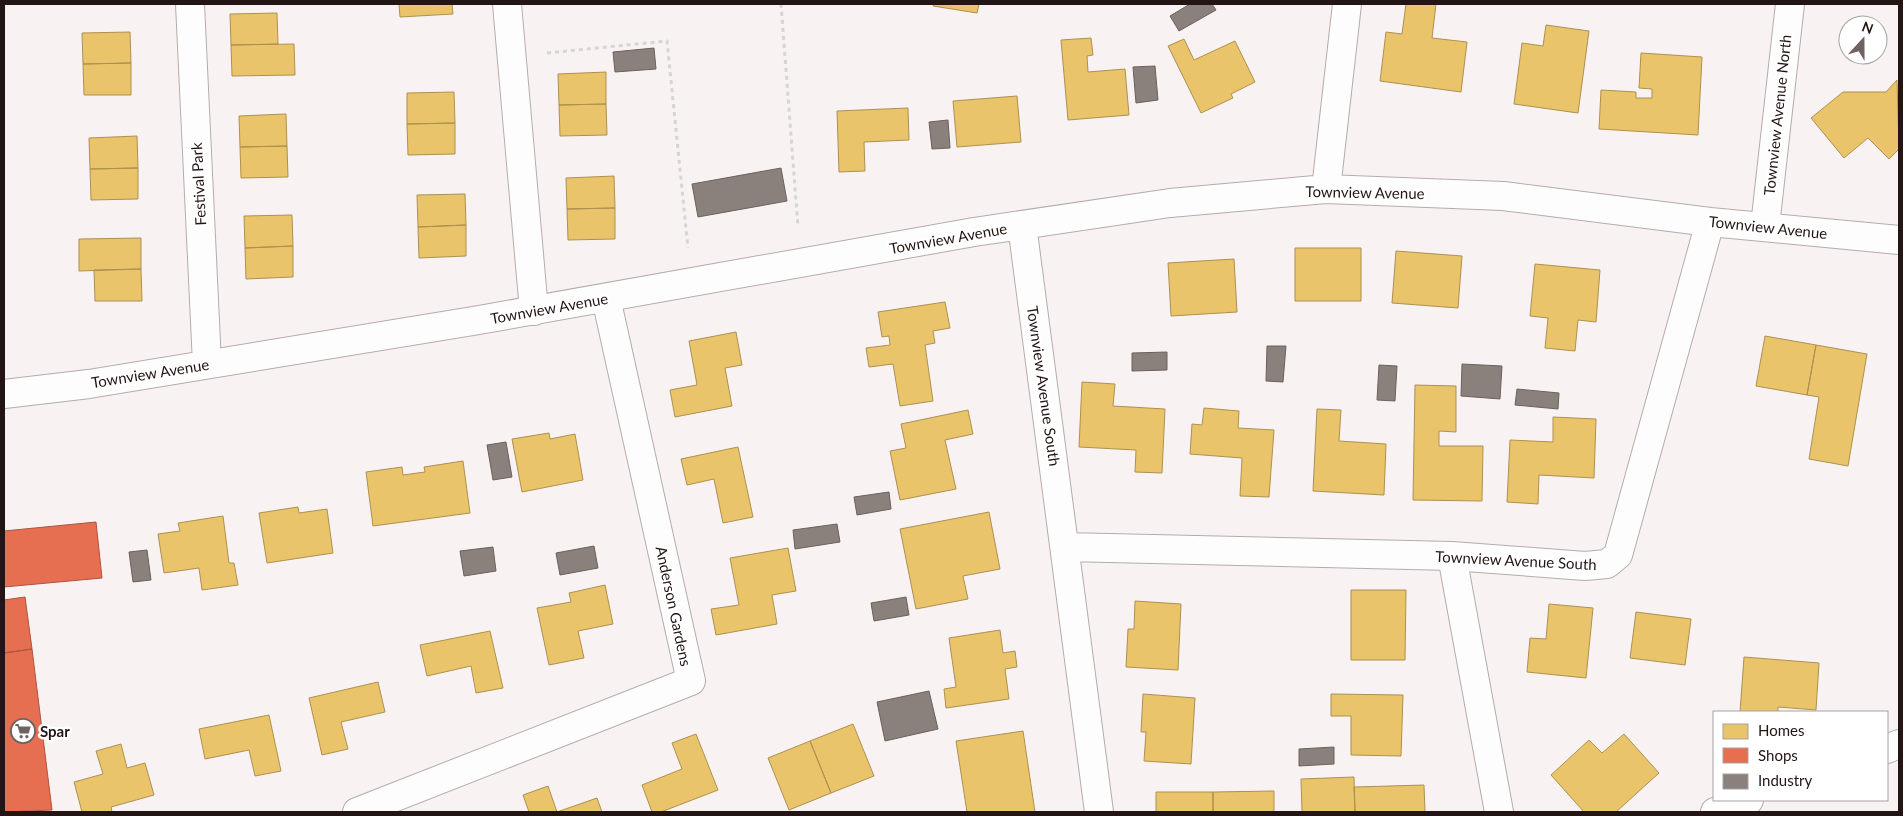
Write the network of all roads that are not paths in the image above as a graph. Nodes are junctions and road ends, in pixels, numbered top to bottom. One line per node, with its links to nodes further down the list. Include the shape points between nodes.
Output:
1 (190, 4): 12 (street, Festival Park)
2 (507, 4): 11 (street)
3 (1348, 4): 5 (street)
4 (1790, 4): 8 (street, Townview Avenue North)
5 (1326, 189): 6 (street, Townview Avenue, via 1503,196); 7 (street, Townview Avenue, via 1170,203)
6 (1710, 222): 8 (street, Townview Avenue); 15 (street, Townview Avenue South, via 1618,555 1607,564 1585,566)
7 (1022, 225): 10 (street, Townview Avenue); 14 (street, Townview Avenue South)
8 (1765, 226): 9 (street, Townview Avenue)
9 (1899, 240)
10 (606, 298): 11 (street, Townview Avenue); 17 (street, Anderson Gardens, via 691,681)
11 (534, 311): 12 (street, Townview Avenue)
12 (207, 364): 13 (street, Townview Avenue, via 89,384)
13 (4, 394)
14 (1065, 547): 15 (street, Townview Avenue South); 18 (street, Townview Avenue South)
15 (1452, 556): 19 (street)
16 (1746, 801): 20 (street)
17 (357, 812)
18 (1099, 812)
19 (1499, 812)
20 (1715, 812)

